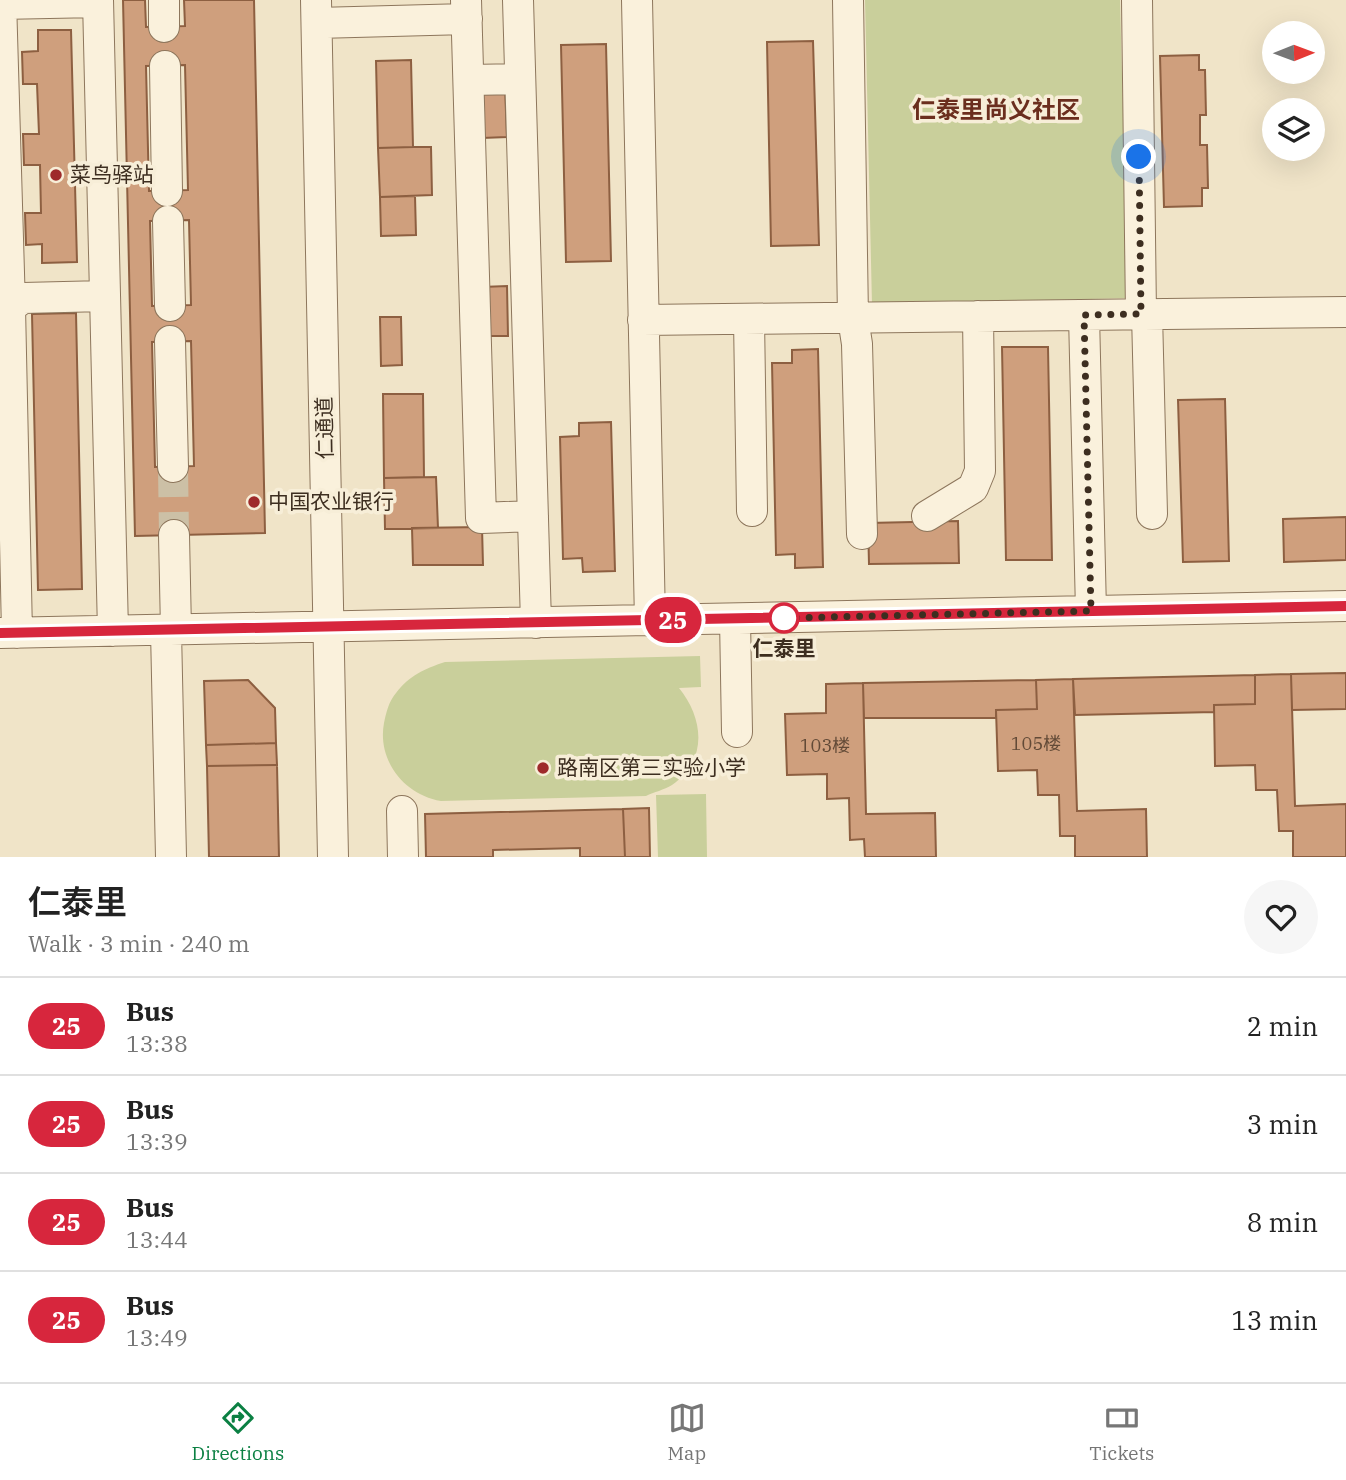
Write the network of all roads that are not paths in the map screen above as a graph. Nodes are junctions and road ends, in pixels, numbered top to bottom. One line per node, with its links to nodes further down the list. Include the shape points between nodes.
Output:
1 (518, 0): 10 (street)
2 (637, 0): 23 (street)
3 (848, 0): 21 (street)
4 (1136, 0): 18 (street)
5 (98, 1): 6 (street); 14 (street)
6 (0, 3): 16 (street)
7 (466, 10): 8 (street); 11 (street)
8 (317, 12): 37 (street, 仁通道)
9 (165, 66): 12 (street)
10 (520, 79): 11 (street); 28 (street)
11 (468, 80): 28 (street, via 481,518)
12 (167, 191)
13 (168, 220): 15 (street)
14 (105, 296): 16 (street, via 23,298); 38 (street)
15 (170, 306)
16 (5, 311): 40 (street)
17 (1346, 312): 18 (street)
18 (1144, 314): 19 (street); 27 (street)
19 (1084, 315): 20 (street); 33 (street)
20 (978, 316): 21 (street); 29 (street, via 980,471 973,488)
21 (853, 318): 22 (street); 30 (street)
22 (750, 319): 23 (street); 26 (street)
23 (643, 320): 35 (street)
24 (170, 341): 25 (street)
25 (173, 467)
26 (752, 511)
27 (1152, 514)
28 (533, 516): 36 (street)
29 (927, 516)
30 (862, 534)
31 (174, 535): 39 (street)
32 (1346, 606): 33 (street)
33 (1091, 611): 34 (street)
34 (735, 619): 35 (street); 41 (street)
35 (650, 621): 36 (street)
36 (536, 623): 37 (street)
37 (329, 626): 39 (street); 44 (street, 仁通道)
38 (113, 631): 39 (street); 40 (street)
39 (171, 631): 43 (street)
40 (9, 633)
41 (737, 732)
42 (402, 811): 45 (street)
43 (171, 857)
44 (332, 857)
45 (403, 857)

